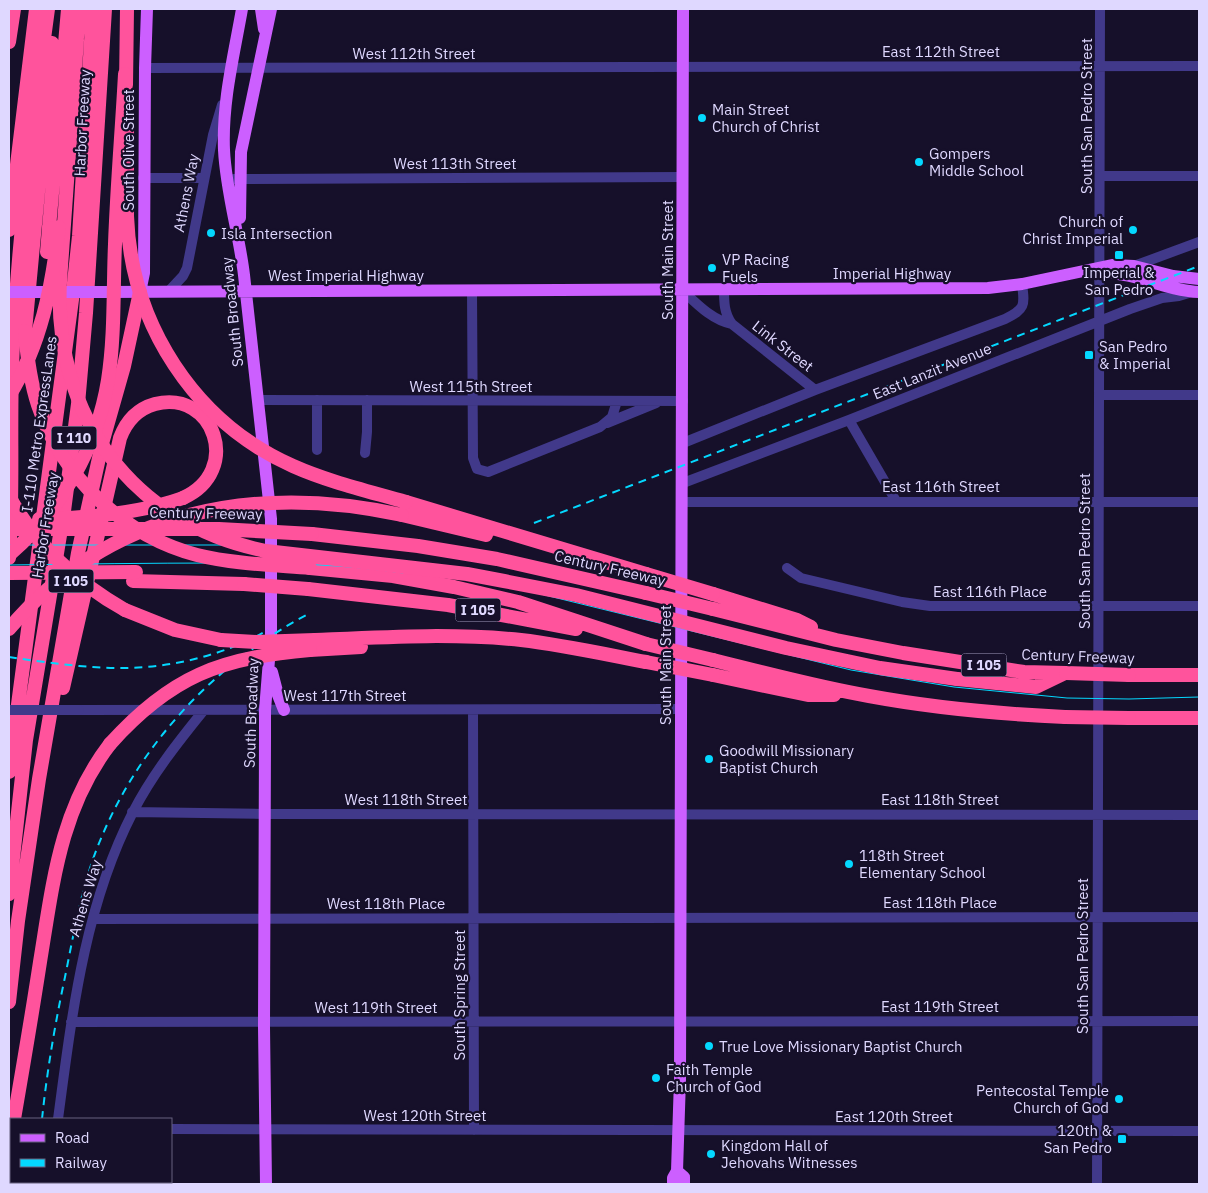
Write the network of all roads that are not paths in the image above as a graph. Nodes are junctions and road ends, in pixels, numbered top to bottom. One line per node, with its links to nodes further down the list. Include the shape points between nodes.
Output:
1 (14, 9): 17 (highway)
2 (36, 9): 34 (highway)
3 (48, 9): 77 (highway, I-110 Metro ExpressLanes, via 27,179 13,346)
4 (55, 9): 86 (highway, bridge, via 25,331 30,377 45,424 69,466 87,488 108,509 147,535 196,554 232,562 393,576 454,587 518,602)
5 (68, 9): 51 (highway, bridge, via 43,283 34,321)
6 (80, 9): 16 (highway)
7 (93, 9): 99 (highway, I-110 Metro ExpressLanes, via 73,292)
8 (105, 9): 108 (highway, Harbor Freeway / I 110, via 80,390 69,478 24,754)
9 (127, 9): 25 (highway)
10 (147, 9): 22 (main road, South Olive Street)
11 (242, 9): 23 (main road, South Broadway)
12 (261, 9): 18 (main road)
13 (271, 9): 18 (main road, South Broadway)
14 (683, 9): 21 (main road, South Main Street)
15 (1100, 9): 19 (street, South San Pedro Street)
16 (76, 40): 54 (highway, bridge, via 52,282 35,342); 89 (highway, bridge, via 60,291 64,353 80,403 99,440 124,473 161,506 200,530 256,549 512,582 880,668 1036,687)
17 (9, 42)
18 (264, 44): 24 (main road, South Broadway)
19 (1101, 66): 20 (street, East 112th Street); 21 (street, East 112th Street); 27 (street, South San Pedro Street)
20 (1199, 66)
21 (683, 67): 24 (street, West 112th Street); 29 (main road, South Main Street)
22 (144, 68): 23 (street, West 112th Street); 30 (main road, South Olive Street)
23 (232, 68): 24 (street, West 112th Street); 26 (main road, South Broadway)
24 (260, 69): 33 (main road, South Broadway, via 248,115)
25 (125, 74): 74 (highway, bridge, via 129,247 144,307 172,362 210,410 265,452 306,472); 77 (highway, bridge, via 111,351 103,404 91,440 71,481 45,519)
26 (226, 95): 31 (street, Athens Way); 32 (main road, South Broadway, via 224,151)
27 (1100, 176): 28 (street); 38 (street, South San Pedro Street)
28 (1199, 176)
29 (683, 177): 33 (street, West 113th Street); 42 (main road, South Main Street)
30 (143, 178): 31 (street); 45 (main road, South Olive Street, via 144,273)
31 (204, 178): 46 (street, Athens Way, via 187,268)
32 (227, 179): 33 (street, West 113th Street); 36 (main road, South Broadway)
33 (241, 179): 36 (main road, South Broadway)
34 (9, 230)
35 (1199, 242): 37 (street)
36 (240, 245): 47 (main road, South Broadway)
37 (1134, 266): 38 (main road, Imperial Highway, via 1112,264); 39 (main road, Imperial Highway)
38 (1101, 268): 40 (main road, Imperial Highway); 48 (main road, Imperial Highway, via 1111,274); 49 (street, South San Pedro Street)
39 (1199, 279)
40 (1022, 284): 41 (main road, Imperial Highway, via 988,288); 52 (street, East Lanzit Avenue, via 1023,307 1017,314)
41 (724, 289): 42 (main road, Imperial Highway); 50 (street, Link Street, via 725,310)
42 (682, 290): 43 (main road, West Imperial Highway); 50 (street, Link Street, via 721,322); 62 (main road, South Main Street)
43 (472, 291): 47 (main road, West Imperial Highway); 59 (street)
44 (9, 292): 45 (main road, West Imperial Highway, bridge)
45 (140, 292): 46 (main road, West Imperial Highway); 107 (highway, via 78,553)
46 (168, 292): 47 (main road, West Imperial Highway)
47 (246, 292): 56 (main road, South Broadway)
48 (1198, 292): 49 (street, East Lanzit Avenue, via 1162,298)
49 (1100, 320): 55 (street, South San Pedro Street); 63 (street, East Lanzit Avenue)
50 (732, 324): 52 (street, Link Street)
51 (9, 379)
52 (815, 390): 65 (street, East Lanzit Avenue)
53 (1199, 395): 55 (street)
54 (9, 396)
55 (1100, 396): 71 (street, South San Pedro Street)
56 (258, 400): 57 (street, West 115th Street); 88 (main road, South Broadway, via 271,519)
57 (317, 400): 58 (street, West 115th Street); 66 (street)
58 (367, 400): 59 (street, West 115th Street); 67 (street)
59 (473, 401): 60 (street, West 115th Street); 64 (street, via 473,458 477,469 488,472)
60 (617, 401): 61 (street, West 115th Street); 64 (street, via 612,417)
61 (660, 401): 62 (street, West 115th Street); 64 (street)
62 (683, 401): 65 (main road, South Main Street)
63 (849, 420): 68 (street, East Lanzit Avenue); 70 (street)
64 (600, 426)
65 (683, 443): 68 (main road, South Main Street)
66 (317, 450)
67 (365, 453)
68 (683, 482): 72 (main road, South Main Street)
69 (9, 496): 87 (highway, bridge, via 27,524 60,562 89,588 125,610 175,630 221,640)
70 (896, 501): 71 (street, East 116th Street); 72 (street, East 116th Street)
71 (1099, 501): 73 (street, East 116th Street); 83 (street, South San Pedro Street)
72 (682, 502): 92 (main road, South Main Street)
73 (1199, 502)
74 (404, 509): 84 (highway, bridge, via 287,503 227,507 183,516 140,531 88,558 51,585); 85 (highway, bridge, via 503,539 548,545 713,594 797,620)
75 (9, 520): 107 (highway, bridge, via 100,515 160,505 179,500 202,487 211,475 216,455 214,435 206,421 190,408 171,403 150,406 133,416 124,429 116,453)
76 (9, 529): 85 (highway, Century Freeway / I 105, bridge, via 262,530 390,542 498,559)
77 (9, 556)
78 (787, 568): 83 (street, East 116th Place, via 801,578 930,606)
79 (9, 573): 80 (highway, bridge)
80 (135, 577): 81 (highway, I 105, bridge); 86 (highway, I 105, bridge, via 400,599 482,610)
81 (9, 581)
82 (1199, 606): 83 (street, East 116th Place)
83 (1100, 607): 105 (street, South San Pedro Street)
84 (9, 629)
85 (836, 640): 89 (highway, Century Freeway / I 105, via 1024,672)
86 (646, 644): 91 (highway, I 105, bridge)
87 (312, 645): 91 (highway, bridge, via 456,644 591,652 808,695); 122 (highway, bridge, via 242,659 197,675 156,700 131,722 94,767 79,794 61,846)
88 (269, 662): 95 (main road, South Broadway); 96 (main road)
89 (1066, 673): 90 (highway, Century Freeway / I 105, bridge)
90 (1199, 676)
91 (869, 696): 98 (highway, I 105, bridge, via 964,709 1065,717)
92 (680, 709): 97 (street, West 117th Street); 102 (main road, South Main Street)
93 (9, 710): 94 (street, West 117th Street, bridge)
94 (204, 710): 95 (street, West 117th Street); 101 (street, Athens Way, via 160,767)
95 (265, 710): 96 (street, West 117th Street); 103 (main road, South Broadway)
96 (284, 710): 97 (street, West 117th Street)
97 (473, 710): 104 (street, South Spring Street)
98 (1199, 718)
99 (9, 767): 100 (highway, I-110 Metro ExpressLanes)
100 (9, 772)
101 (132, 812): 103 (street, West 118th Street); 114 (street, Athens Way, via 102,884)
102 (680, 813): 104 (street, West 118th Street); 105 (street, East 118th Street); 109 (main road, South Main Street)
103 (265, 814): 104 (street, West 118th Street); 112 (main road, South Broadway)
104 (472, 814): 113 (street, South Spring Street)
105 (1098, 814): 106 (street, East 118th Street); 110 (street, South San Pedro Street)
106 (1199, 814)
107 (34, 823): 115 (highway)
108 (9, 894)
109 (680, 917): 110 (street, East 118th Place); 113 (street, West 118th Place); 121 (main road, South Main Street)
110 (1097, 917): 111 (street, East 118th Place); 116 (street, South San Pedro Street)
111 (1199, 917)
112 (264, 918): 113 (street, West 118th Place); 114 (street, West 118th Place); 117 (main road, South Broadway)
113 (474, 918): 120 (street, South Spring Street)
114 (92, 919): 119 (street, Athens Way)
115 (9, 1002)
116 (1097, 1020): 118 (street, East 119th Street); 121 (street, East 119th Street); 128 (street, South San Pedro Street)
117 (264, 1021): 119 (street, West 119th Street); 120 (street, West 119th Street); 125 (main road, South Broadway)
118 (1199, 1021)
119 (71, 1022): 123 (street, Athens Way)
120 (474, 1022): 121 (street, West 119th Street); 127 (street, South Spring Street)
121 (680, 1022): 126 (main road, South Main Street)
122 (14, 1118)
123 (58, 1118)
124 (172, 1129): 125 (street, West 120th Street)
125 (265, 1129): 127 (street, West 120th Street); 131 (main road, South Broadway)
126 (678, 1129): 127 (street, West 120th Street); 128 (street, East 120th Street); 130 (main road, South Main Street)
127 (474, 1130)
128 (1097, 1131): 129 (street, East 120th Street); 134 (street, South San Pedro Street)
129 (1199, 1131)
130 (677, 1171): 132 (main road, South Main Street); 133 (main road, South Main Street, via 684,1177)
131 (266, 1184)
132 (673, 1184)
133 (684, 1184)
134 (1097, 1184)

